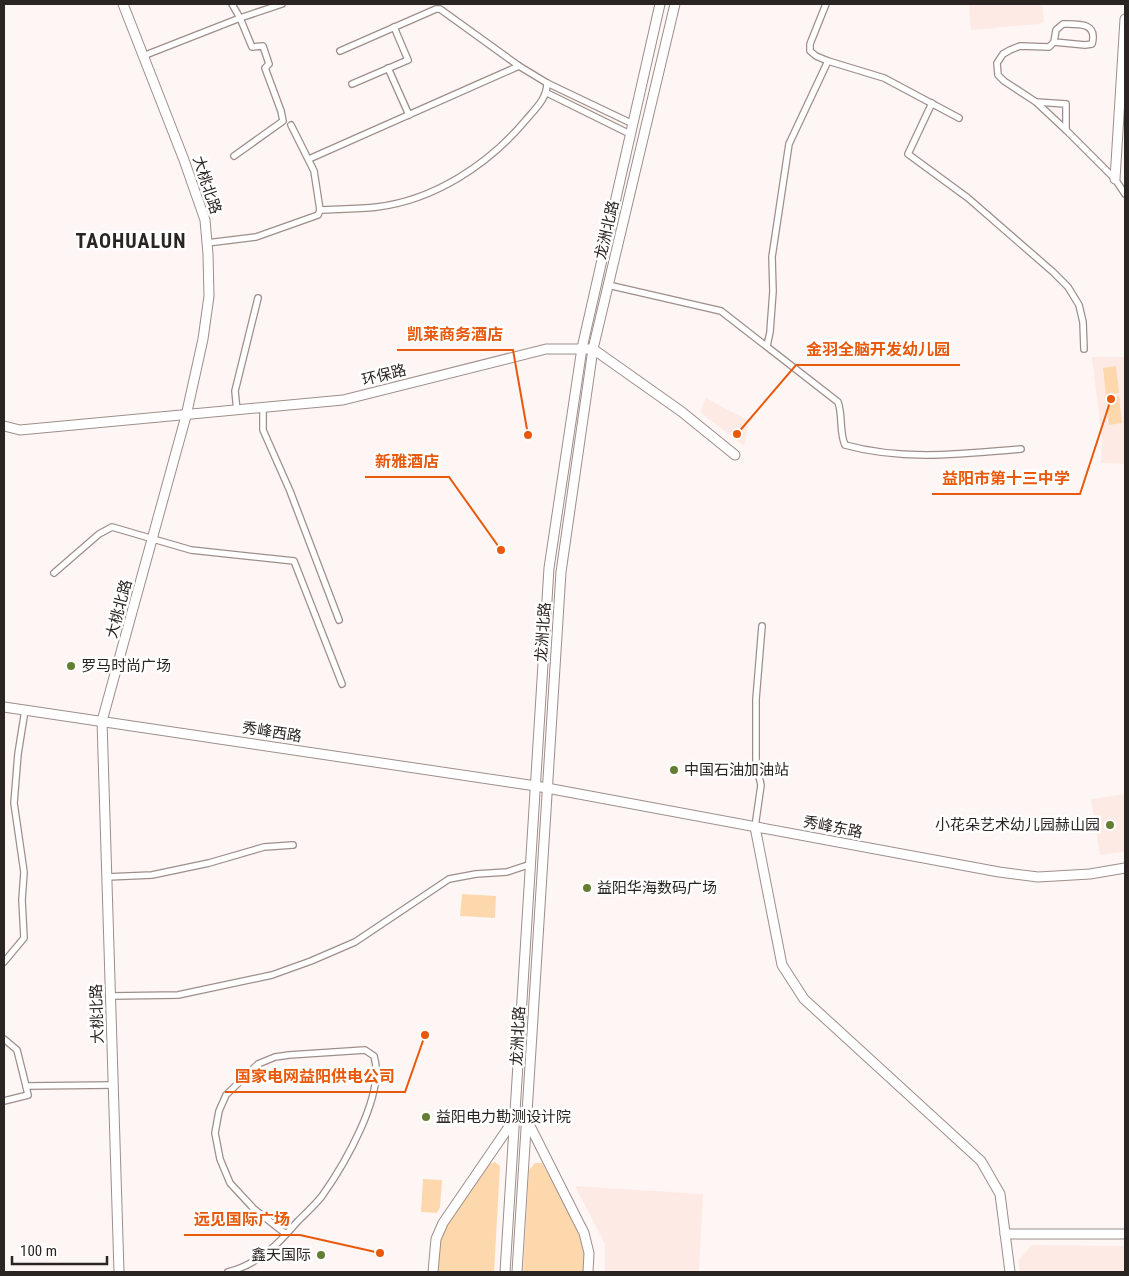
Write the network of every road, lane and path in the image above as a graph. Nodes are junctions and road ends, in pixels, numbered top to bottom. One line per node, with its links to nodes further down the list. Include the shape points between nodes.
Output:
1 (123, 4): 13 (street, 大桃北路)
2 (232, 4): 7 (street)
3 (282, 4): 7 (street)
4 (660, 4): 24 (street, 龙洲北路)
5 (675, 4): 34 (street, 龙洲北路)
6 (826, 4): 14 (street, via 810,51)
7 (240, 18): 13 (street); 28 (street, via 252,46 263,46 269,64 265,68 283,121)
8 (1125, 18): 11 (street)
9 (394, 27): 12 (street); 15 (street, via 440,9); 16 (street, via 408,60)
10 (1054, 42): 10 (street, via 1056,30 1063,24 1085,25 1094,37 1092,44 1085,45); 20 (street, via 1048,47 1020,46 1003,54 997,64 998,75 1004,81)
11 (1124, 42): 30 (street)
12 (340, 51)
13 (143, 56): 33 (street, 大桃北路, via 205,220)
14 (828, 61): 21 (street, via 884,78); 36 (street, via 789,144 772,257 773,291)
15 (518, 66): 17 (street); 22 (street)
16 (388, 68): 18 (street); 22 (street)
17 (547, 83): 19 (street); 24 (street)
18 (352, 84)
19 (547, 93): 27 (street); 32 (street, via 515,133 469,172 433,191 378,206)
20 (1036, 102): 26 (street); 26 (street, via 1066,104)
21 (932, 103): 23 (street); 39 (street, via 908,154 968,198 1068,288 1079,305)
22 (409, 115): 29 (street)
23 (959, 118)
24 (633, 124): 27 (street, 龙洲北路)
25 (291, 125): 29 (street)
26 (1066, 130): 30 (street)
27 (630, 134): 37 (street, 龙洲北路)
28 (234, 156)
29 (309, 159): 32 (street)
30 (1115, 179): 31 (street)
31 (1125, 194)
32 (320, 210): 33 (street, via 318,215 256,237)
33 (207, 243): 42 (street, 大桃北路, via 208,296 204,338)
34 (608, 285): 36 (street, via 722,311); 38 (street, 龙洲北路)
35 (258, 298): 41 (street, via 235,391)
36 (767, 346): 44 (street, via 838,402 845,446 929,456)
37 (582, 348): 38 (street, 环保路); 40 (street, 环保路, via 546,348 343,400); 54 (street, 龙洲北路, via 549,568)
38 (593, 349): 45 (street, via 682,412); 55 (street, 龙洲北路, via 561,572)
39 (1084, 349)
40 (262, 408): 41 (street, 环保路); 48 (street, via 263,430)
41 (237, 410): 42 (street, 环保路)
42 (186, 416): 43 (street, 环保路, via 20,430); 46 (street, 大桃北路)
43 (4, 426)
44 (1021, 449)
45 (735, 455)
46 (152, 539): 47 (street, via 112,527 99,534); 50 (street, via 191,550 294,561); 53 (street, 大桃北路)
47 (54, 573)
48 (339, 620)
49 (762, 626): 56 (street, via 756,699 756,763 761,785)
50 (342, 684)
51 (4, 707): 52 (street, 秀峰西路)
52 (25, 710): 53 (street, 秀峰西路); 61 (street, via 14,803 24,872 24,938)
53 (102, 721): 54 (street, 秀峰西路); 60 (street, 大桃北路)
54 (536, 786): 55 (street, 秀峰东路); 58 (street, 龙洲北路)
55 (546, 788): 56 (street, 秀峰东路); 68 (street, 龙洲北路)
56 (755, 827): 59 (street, 秀峰东路, via 1028,876 1090,874); 70 (street, via 782,965 804,999 981,1161 1000,1194)
57 (293, 845): 60 (street, via 264,848 152,875)
58 (531, 864): 62 (street, via 507,872 449,879 355,942 272,975 178,995); 67 (street, 龙洲北路)
59 (1125, 868)
60 (107, 877): 62 (street, 大桃北路)
61 (4, 962)
62 (111, 996): 64 (street, 大桃北路)
63 (4, 1039): 65 (street, via 17,1050)
64 (113, 1085): 65 (street); 72 (street, 大桃北路)
65 (26, 1086): 66 (street, via 28,1095)
66 (4, 1101)
67 (515, 1118): 74 (street, via 443,1223 436,1239); 75 (street, 龙洲北路)
68 (526, 1118): 76 (street, 龙洲北路); 77 (street, via 584,1233 589,1253)
69 (286, 1234): 69 (street, via 321,1197 353,1147 369,1108 374,1083 374,1056 365,1050 289,1055 258,1064 226,1095 219,1111 215,1133 220,1159 230,1183 254,1209); 73 (street, via 244,1268)
70 (1005, 1234): 71 (street); 78 (street)
71 (1125, 1234)
72 (119, 1272)
73 (228, 1272)
74 (433, 1272)
75 (505, 1272)
76 (517, 1272)
77 (588, 1272)
78 (1010, 1272)

